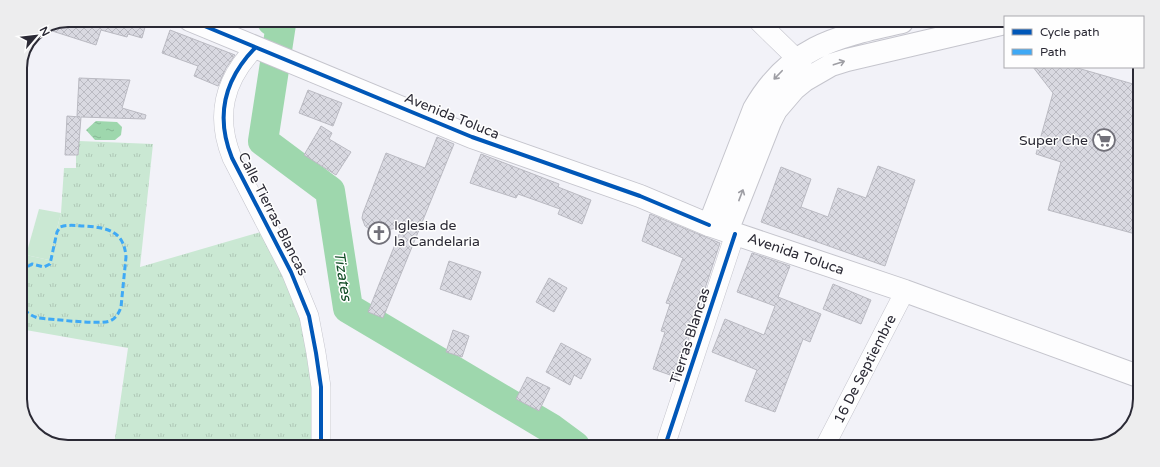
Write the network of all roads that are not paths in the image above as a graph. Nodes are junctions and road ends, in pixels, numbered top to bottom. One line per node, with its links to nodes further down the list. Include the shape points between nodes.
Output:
1 (206, 27): 5 (main road, Avenida Toluca)
2 (765, 27): 6 (street)
3 (878, 27): 6 (main road, via 828,41)
4 (988, 27): 7 (main road, one-way to 4, via 832,65 858,57)
5 (269, 54): 8 (main road, Avenida Toluca, via 472,137 640,196); 11 (street, Calle Tierras Blancas, via 238,69 229,86 224,106 224,133 232,158 286,261 309,316 321,387)
6 (797, 59): 7 (street); 8 (main road, one-way to 8, via 772,82 754,109)
7 (809, 78): 8 (main road, one-way to 7, via 770,122 785,99)
8 (724, 230): 9 (main road, Avenida Toluca); 12 (street, Tierras Blancas)
9 (905, 291): 10 (main road, Avenida Toluca); 13 (street, 16 De Septiembre)
10 (1133, 374)
11 (321, 440)
12 (667, 440)
13 (828, 440)

